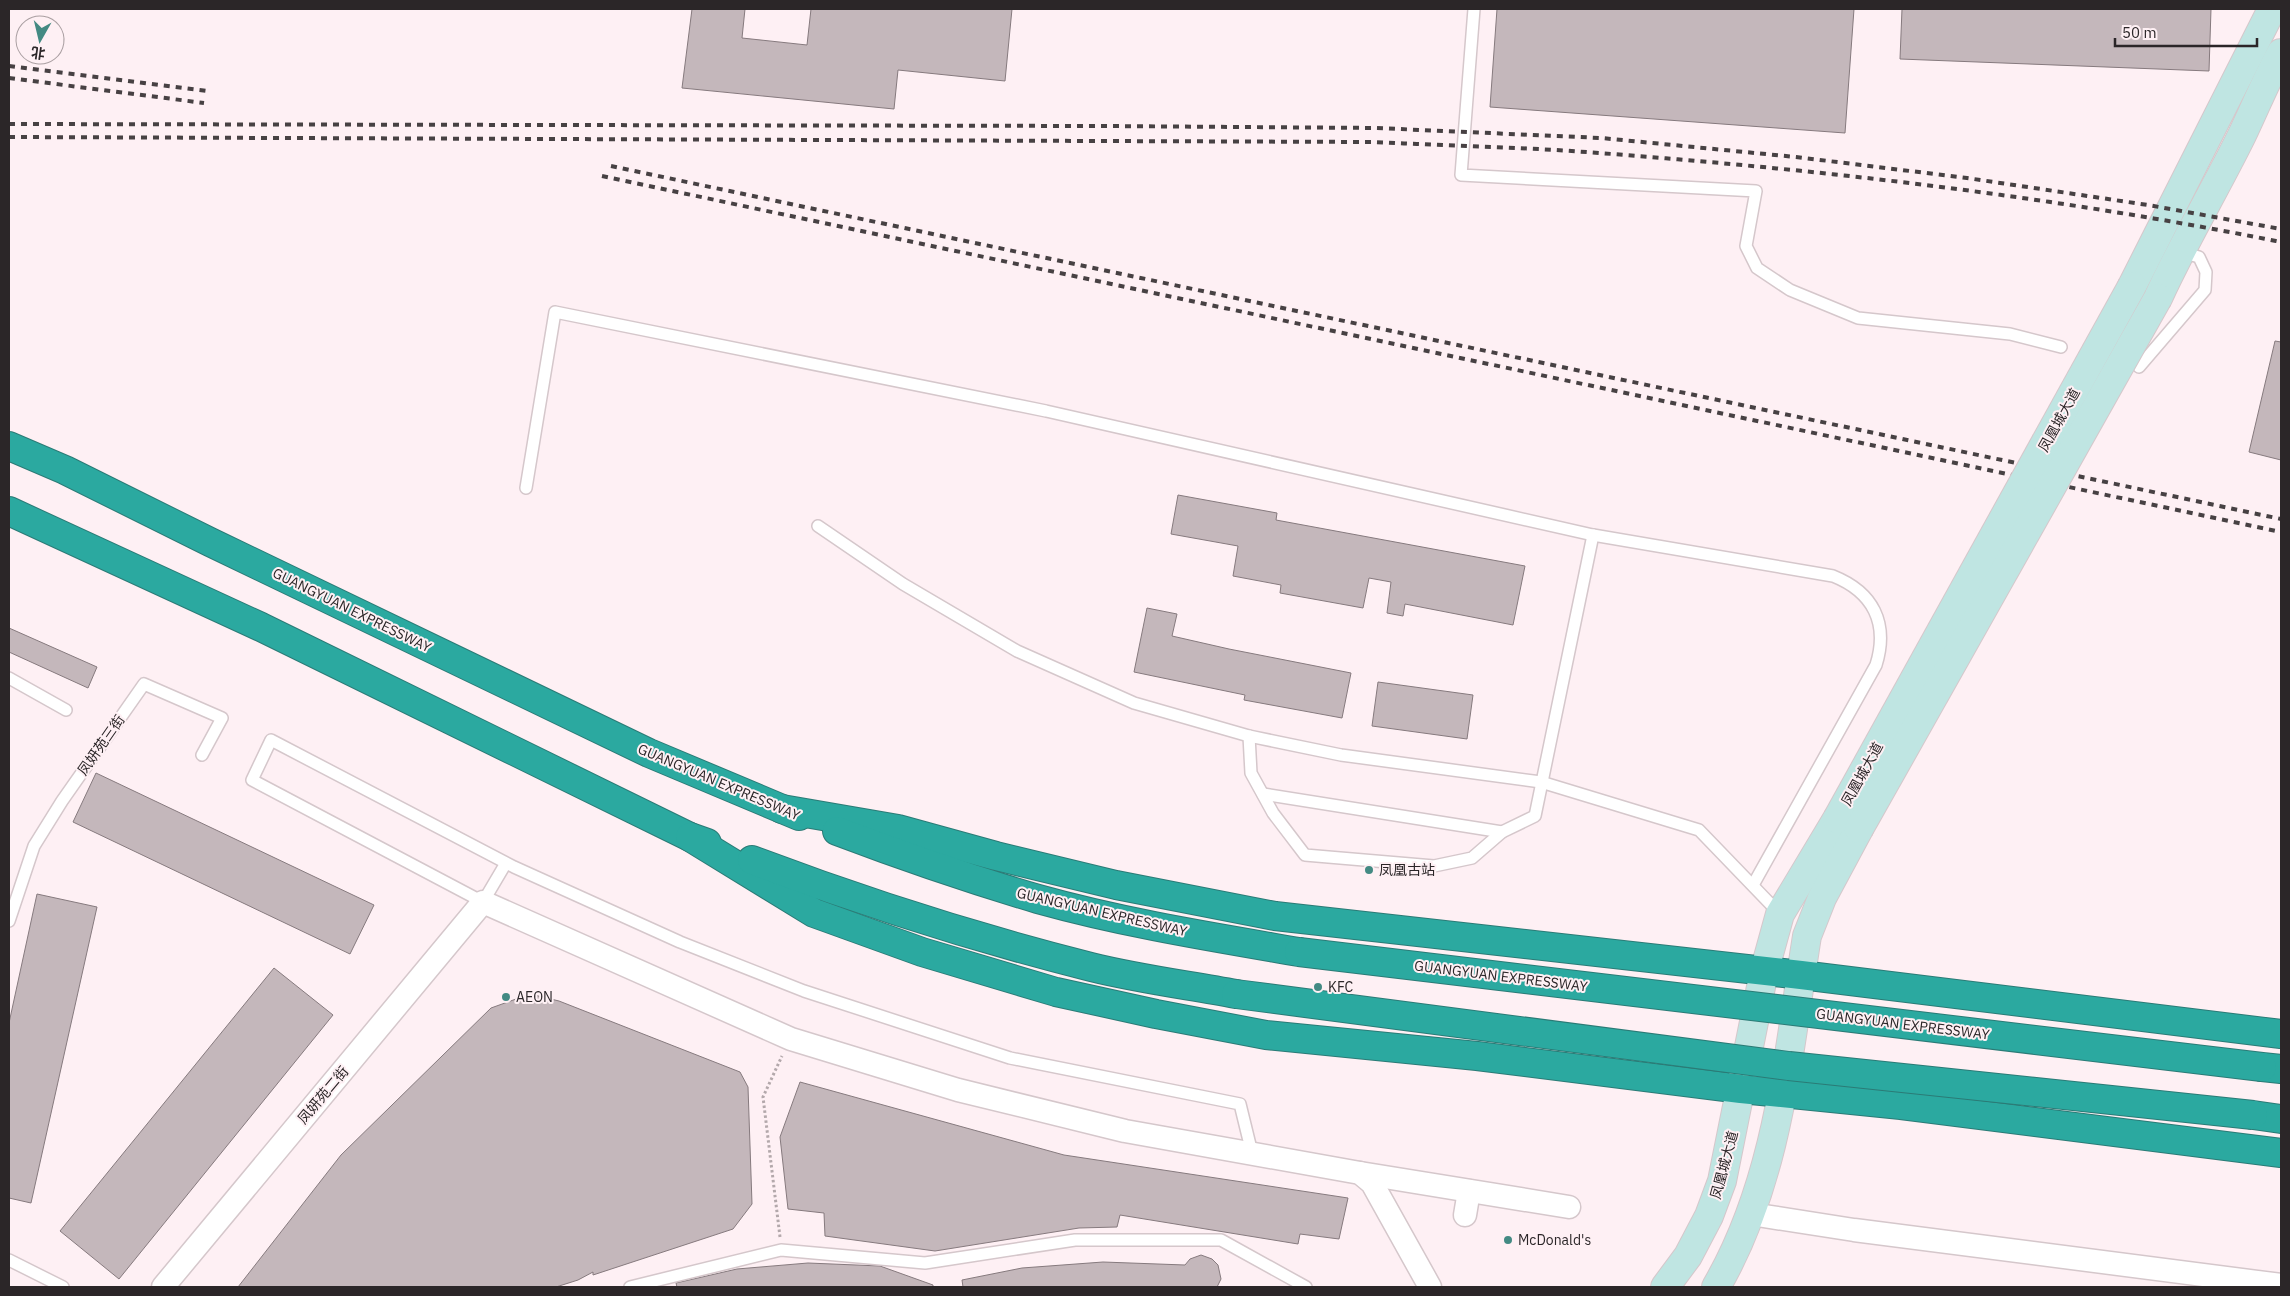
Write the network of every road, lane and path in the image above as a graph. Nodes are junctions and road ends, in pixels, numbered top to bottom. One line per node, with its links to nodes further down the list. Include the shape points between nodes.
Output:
1 (1474, 9): 5 (lane, via 1461,175 1756,191 1746,246 1757,268 1790,290 1858,318 2010,334)
2 (2272, 9): 19 (main road, 凤凰城大道, bridge, via 2132,286)
3 (2281, 53): 4 (main road, 凤凰城大道, via 2242,135)
4 (2179, 252): 6 (lane, via 2198,258 2206,272 2205,290); 19 (main road, 凤凰城大道, bridge, via 2158,298)
5 (2061, 347)
6 (2139, 367)
7 (9, 446): 18 (highway, GUANGYUAN EXPRESSWAY, via 65,470 649,753)
8 (526, 488): 11 (lane, via 556,312 1046,411)
9 (9, 511): 21 (highway, via 262,627)
10 (818, 526): 14 (lane, via 903,584 1017,651 1134,703)
11 (1593, 535): 16 (lane); 23 (lane, via 1833,576 1854,586 1876,614 1881,639 1876,665)
12 (9, 678): 13 (lane)
13 (66, 710)
14 (1249, 736): 16 (lane, via 1342,755); 17 (lane, via 1251,773)
15 (202, 755): 26 (lane, 凤妍苑三街, via 222,718 144,684 34,846)
16 (1541, 782): 20 (lane, via 1534,816); 23 (lane, via 1700,830)
17 (1263, 794): 20 (lane); 20 (lane, via 1273,813 1305,855 1434,866 1472,858)
18 (782, 809): 27 (highway, via 898,829 1107,883 1275,916); 31 (highway, GUANGYUAN EXPRESSWAY, bridge, via 911,859 1040,899 1163,928 1299,952)
19 (1848, 824): 25 (main road, 凤凰城大道); 28 (main road, 凤凰城大道, via 1807,936)
20 (1502, 832)
21 (690, 837): 32 (highway, via 814,913 922,952 1056,992 1266,1035 1477,1056); 34 (highway, bridge, via 823,887 942,926 1093,967 1236,994 1789,1066)
22 (506, 863): 24 (lane); 24 (lane, via 271,740 252,780); 36 (lane, via 680,942 804,991 1010,1058 1240,1104)
23 (1753, 885): 25 (lane)
24 (484, 902): 30 (street); 46 (street, 凤妍苑二街)
25 (1780, 914): 27 (main road, 凤凰城大道)
26 (9, 921)
27 (1764, 972): 28 (highway); 32 (main road, 凤凰城大道)
28 (1801, 975): 29 (highway); 33 (main road, 凤凰城大道)
29 (2281, 1034)
30 (791, 1039): 36 (street, via 967,1092 1125,1131); 42 (path, via 763,1097)
31 (2272, 1068)
32 (1740, 1089): 33 (highway); 50 (main road, 凤凰城大道, via 1722,1181 1709,1216 1688,1256)
33 (1783, 1093): 35 (highway); 40 (main road, 凤凰城大道)
34 (2281, 1119)
35 (2281, 1152)
36 (1252, 1153): 37 (street)
37 (1360, 1173): 38 (street); 49 (street, via 1372,1182)
38 (1469, 1191): 39 (street); 41 (street)
39 (1568, 1207)
40 (1751, 1214): 44 (street); 51 (main road, 凤凰城大道, via 1730,1264)
41 (1465, 1215)
42 (781, 1250): 47 (lane); 48 (lane, via 925,1263 1075,1240 1221,1240)
43 (9, 1260): 45 (lane)
44 (2281, 1285)
45 (63, 1287)
46 (163, 1287)
47 (630, 1287)
48 (1306, 1287)
49 (1430, 1287)
50 (1664, 1287)
51 (1716, 1287)

